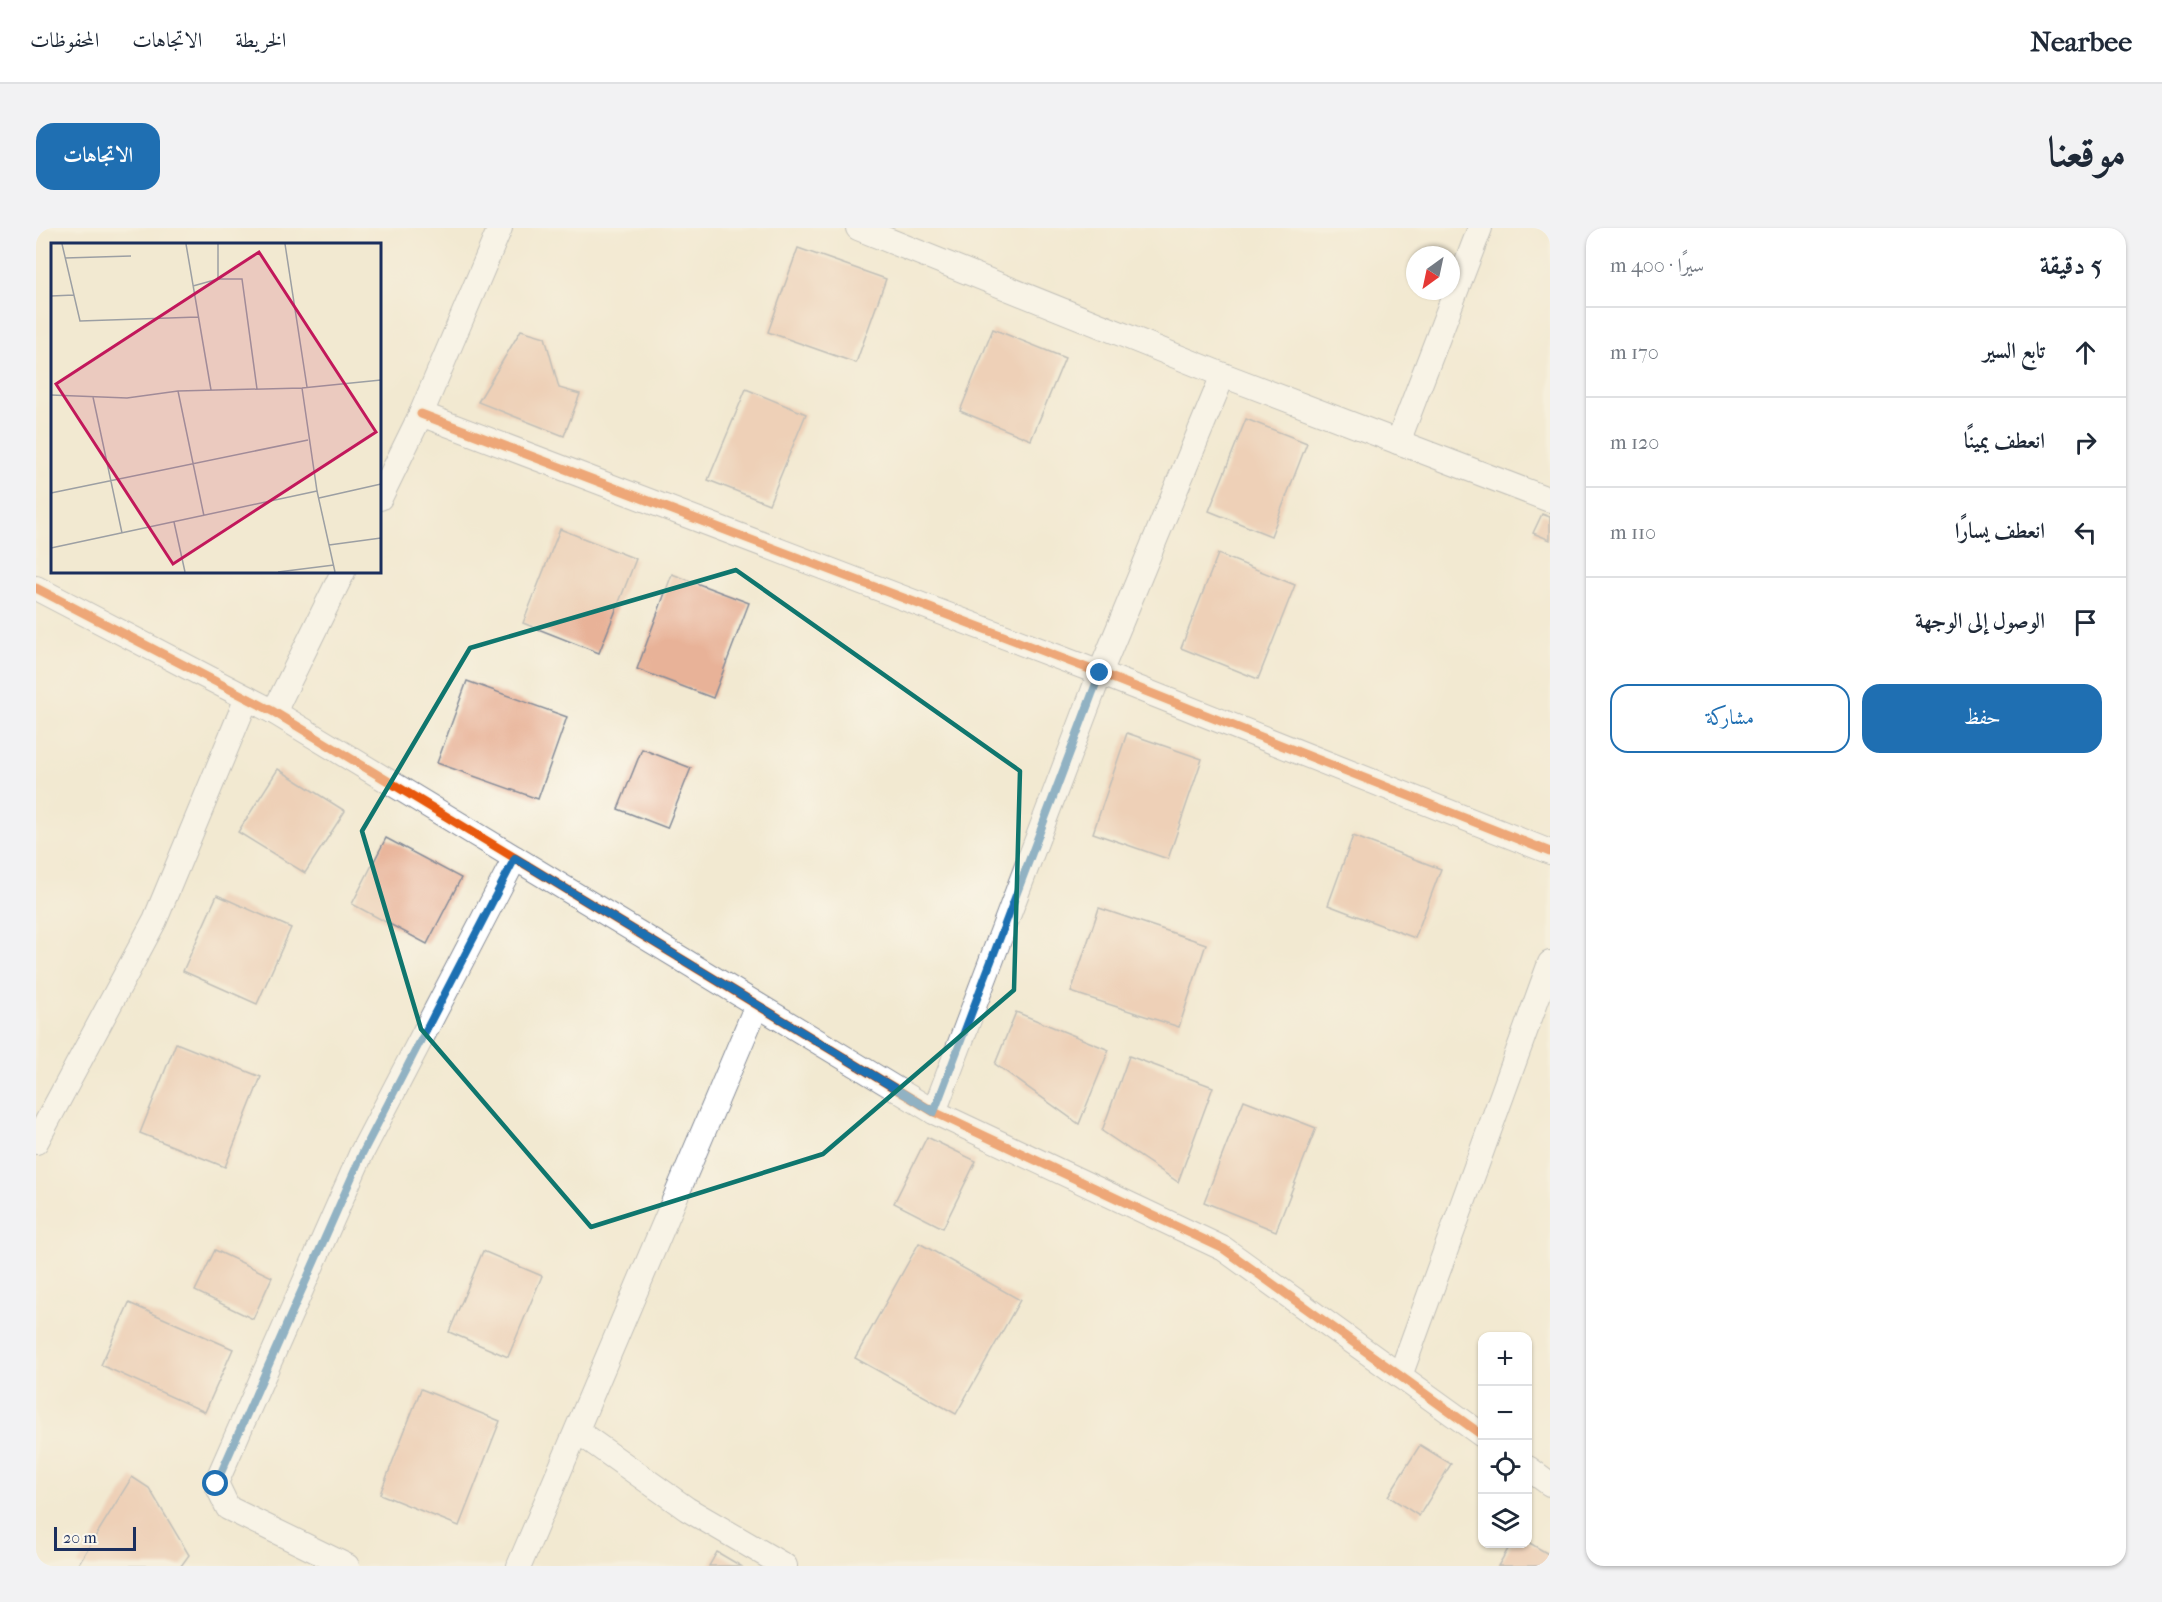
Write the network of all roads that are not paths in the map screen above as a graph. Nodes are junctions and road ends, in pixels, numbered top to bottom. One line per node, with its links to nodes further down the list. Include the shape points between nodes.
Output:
1 (500, 228): 5 (street)
2 (858, 228): 4 (street)
3 (1480, 228): 6 (street)
4 (1224, 375): 6 (street); 11 (street)
5 (421, 414): 7 (street); 11 (street)
6 (1398, 442): 8 (street)
7 (381, 496)
8 (1550, 500)
9 (343, 573): 13 (street)
10 (36, 588): 12 (street)
11 (1100, 673): 14 (street); 18 (street)
12 (247, 698): 13 (street); 19 (street, via 155,920)
13 (274, 712): 15 (street)
14 (1550, 852)
15 (515, 858): 17 (street); 25 (street, via 362,1154 216,1484 228,1508)
16 (1550, 963): 20 (street)
17 (757, 1005): 18 (street); 21 (street)
18 (934, 1112): 20 (street, via 1224,1249)
19 (36, 1142)
20 (1400, 1376): 22 (street)
21 (577, 1431): 26 (street); 27 (street, via 687,1509)
22 (1478, 1433)
23 (1532, 1471): 24 (street)
24 (1550, 1484)
25 (346, 1566)
26 (519, 1566)
27 (785, 1566)

